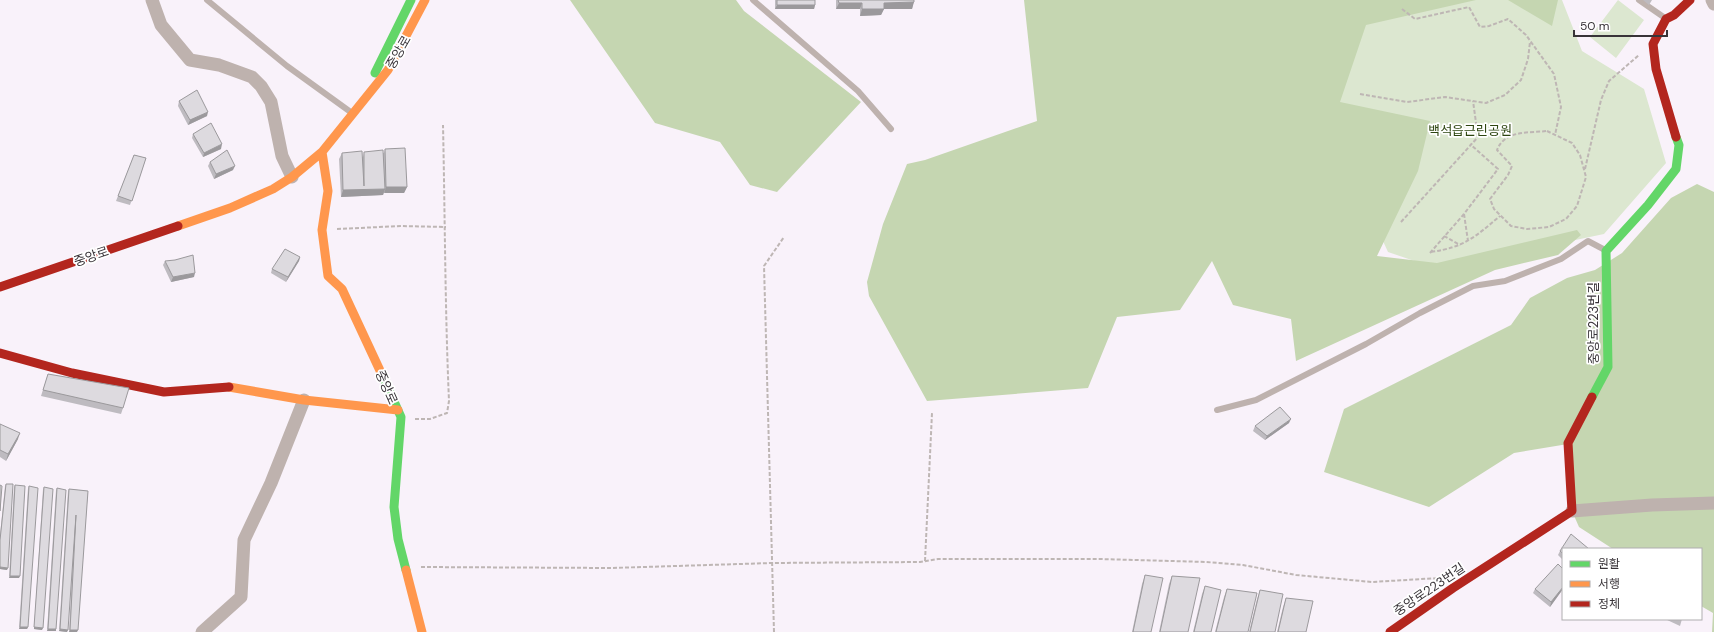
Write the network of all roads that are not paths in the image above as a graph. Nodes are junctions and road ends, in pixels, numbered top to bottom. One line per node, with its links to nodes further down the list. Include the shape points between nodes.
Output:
1 (152, 0): 15 (street, via 161,25 190,60 219,65 252,77 261,86 271,102 282,156)
2 (207, 0): 12 (lane, via 287,66)
3 (411, 0): 11 (street, 중앙로)
4 (425, 0): 11 (street, 중앙로, via 388,70)
5 (752, 0): 13 (lane, via 858,91)
6 (1639, 0): 10 (lane)
7 (1690, 0): 10 (street, via 1674,15)
8 (1712, 0): 9 (street)
9 (1714, 4)
10 (1666, 18): 16 (street, via 1653,44 1656,69 1679,145 1676,169 1648,205)
11 (364, 99): 12 (street, 중앙로)
12 (353, 114): 14 (street, 중앙로)
13 (891, 130)
14 (322, 152): 15 (street, 중앙로); 21 (street, 중앙로, via 328,191 322,230 328,276 342,289)
15 (292, 177): 17 (street, 중앙로, via 273,189 230,208)
16 (1606, 251): 20 (lane, via 1588,241 1561,259 1505,281 1473,286 1256,400); 23 (street, 중앙로223번길, via 1608,367 1568,444)
17 (0, 287)
18 (0, 353): 19 (street, via 72,373 164,392 224,386)
19 (304, 400): 21 (street); 24 (street, via 271,484 244,540 241,597)
20 (1217, 410)
21 (399, 414): 25 (street, 중앙로, via 394,507 398,539)
22 (1714, 503): 23 (street)
23 (1572, 511): 26 (street, 중앙로223번길)
24 (202, 632)
25 (422, 632)
26 (1390, 632)

